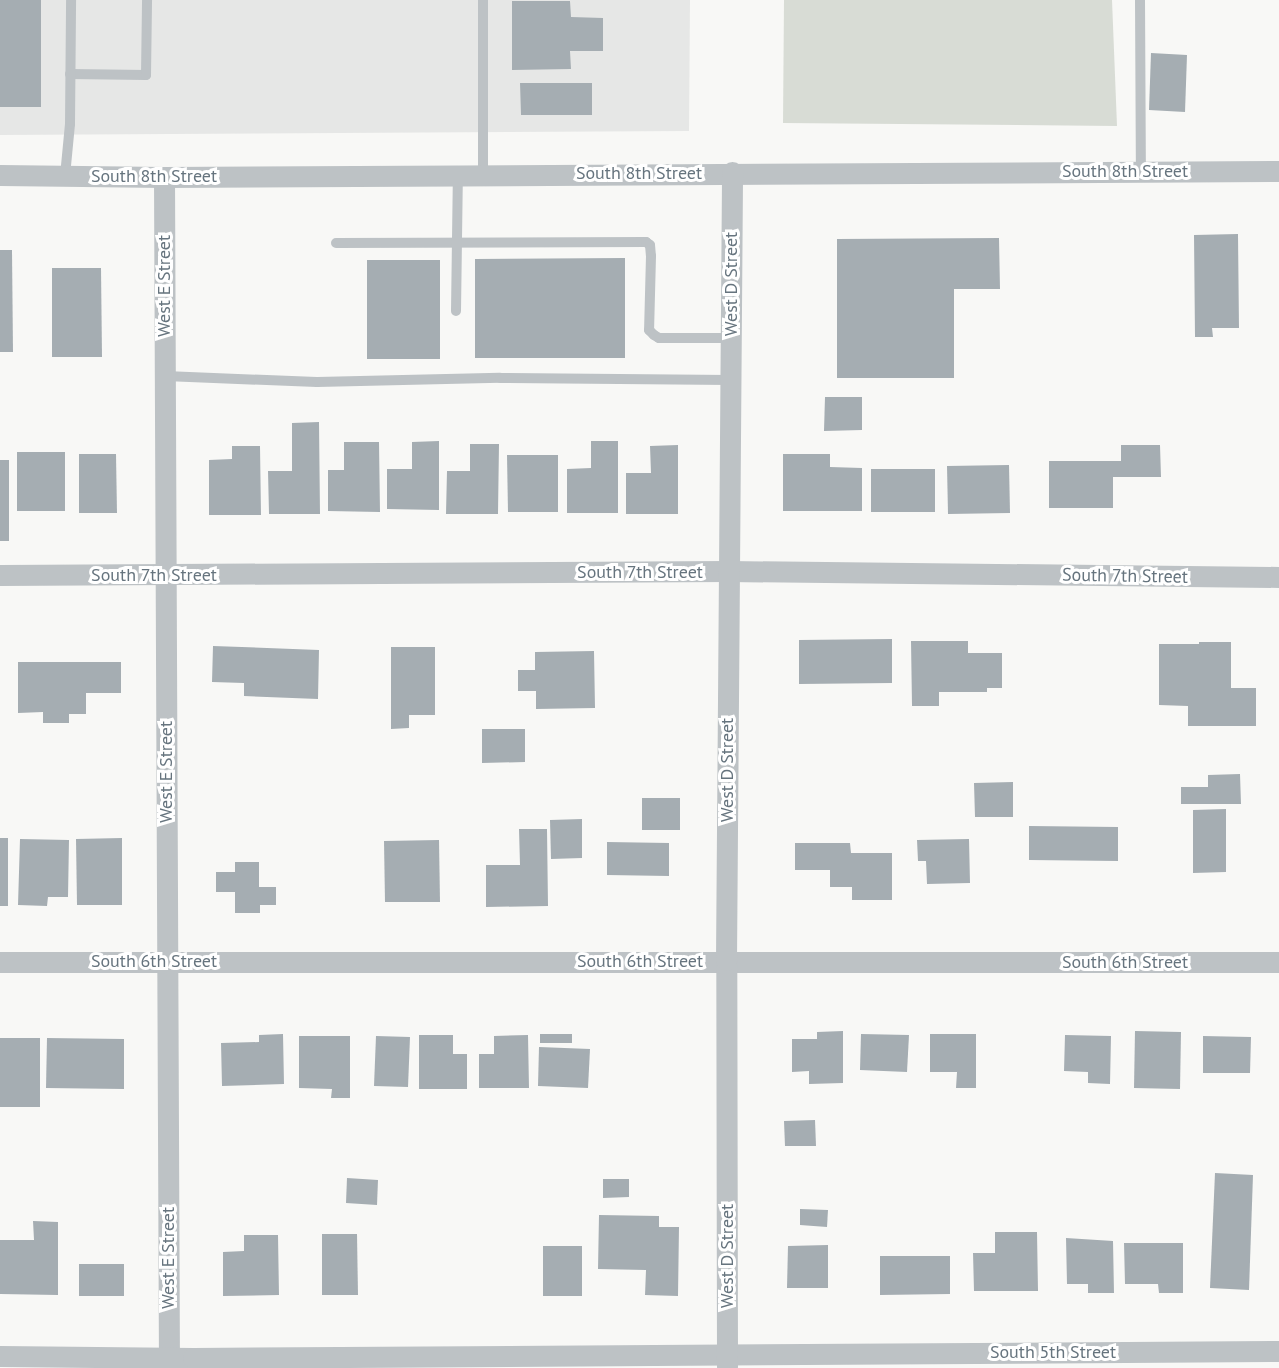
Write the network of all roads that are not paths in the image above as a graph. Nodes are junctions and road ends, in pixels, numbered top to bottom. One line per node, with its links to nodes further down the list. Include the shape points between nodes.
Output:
1 (71, 0): 5 (lane)
2 (147, 0): 5 (lane, via 146,75)
3 (483, 0): 10 (lane)
4 (1140, 0): 6 (lane)
5 (70, 74): 12 (lane)
6 (1141, 171): 7 (street, South 8th Street); 8 (street, South 8th Street)
7 (1279, 171)
8 (732, 172): 10 (street, South 8th Street); 17 (street, West D Street)
9 (458, 174): 10 (street, South 8th Street); 13 (street, South 8th Street); 15 (lane)
10 (483, 174)
11 (0, 175): 12 (street, South 8th Street)
12 (65, 176): 13 (street, South 8th Street)
13 (164, 177): 18 (street, West E Street)
14 (336, 243): 15 (lane)
15 (457, 243): 16 (lane); 17 (lane, via 646,242 651,256 649,330 659,338)
16 (456, 311)
17 (730, 338): 19 (street, West D Street)
18 (165, 376): 19 (lane, via 317,382 500,378); 22 (street, West E Street)
19 (730, 380): 20 (street, West D Street)
20 (728, 572): 22 (street, South 7th Street); 23 (street, South 7th Street); 24 (street, West D Street)
21 (0, 575): 22 (street, South 7th Street)
22 (165, 575): 25 (street, West E Street)
23 (1279, 578)
24 (726, 960): 25 (street, South 6th Street); 27 (street, South 6th Street); 30 (street, West D Street)
25 (167, 961): 26 (street, South 6th Street); 31 (street, West E Street)
26 (0, 962)
27 (1279, 962)
28 (1279, 1351): 30 (street, South 5th Street)
29 (0, 1356): 31 (street, South 5th Street)
30 (727, 1361): 31 (street, South 5th Street)
31 (169, 1363)

